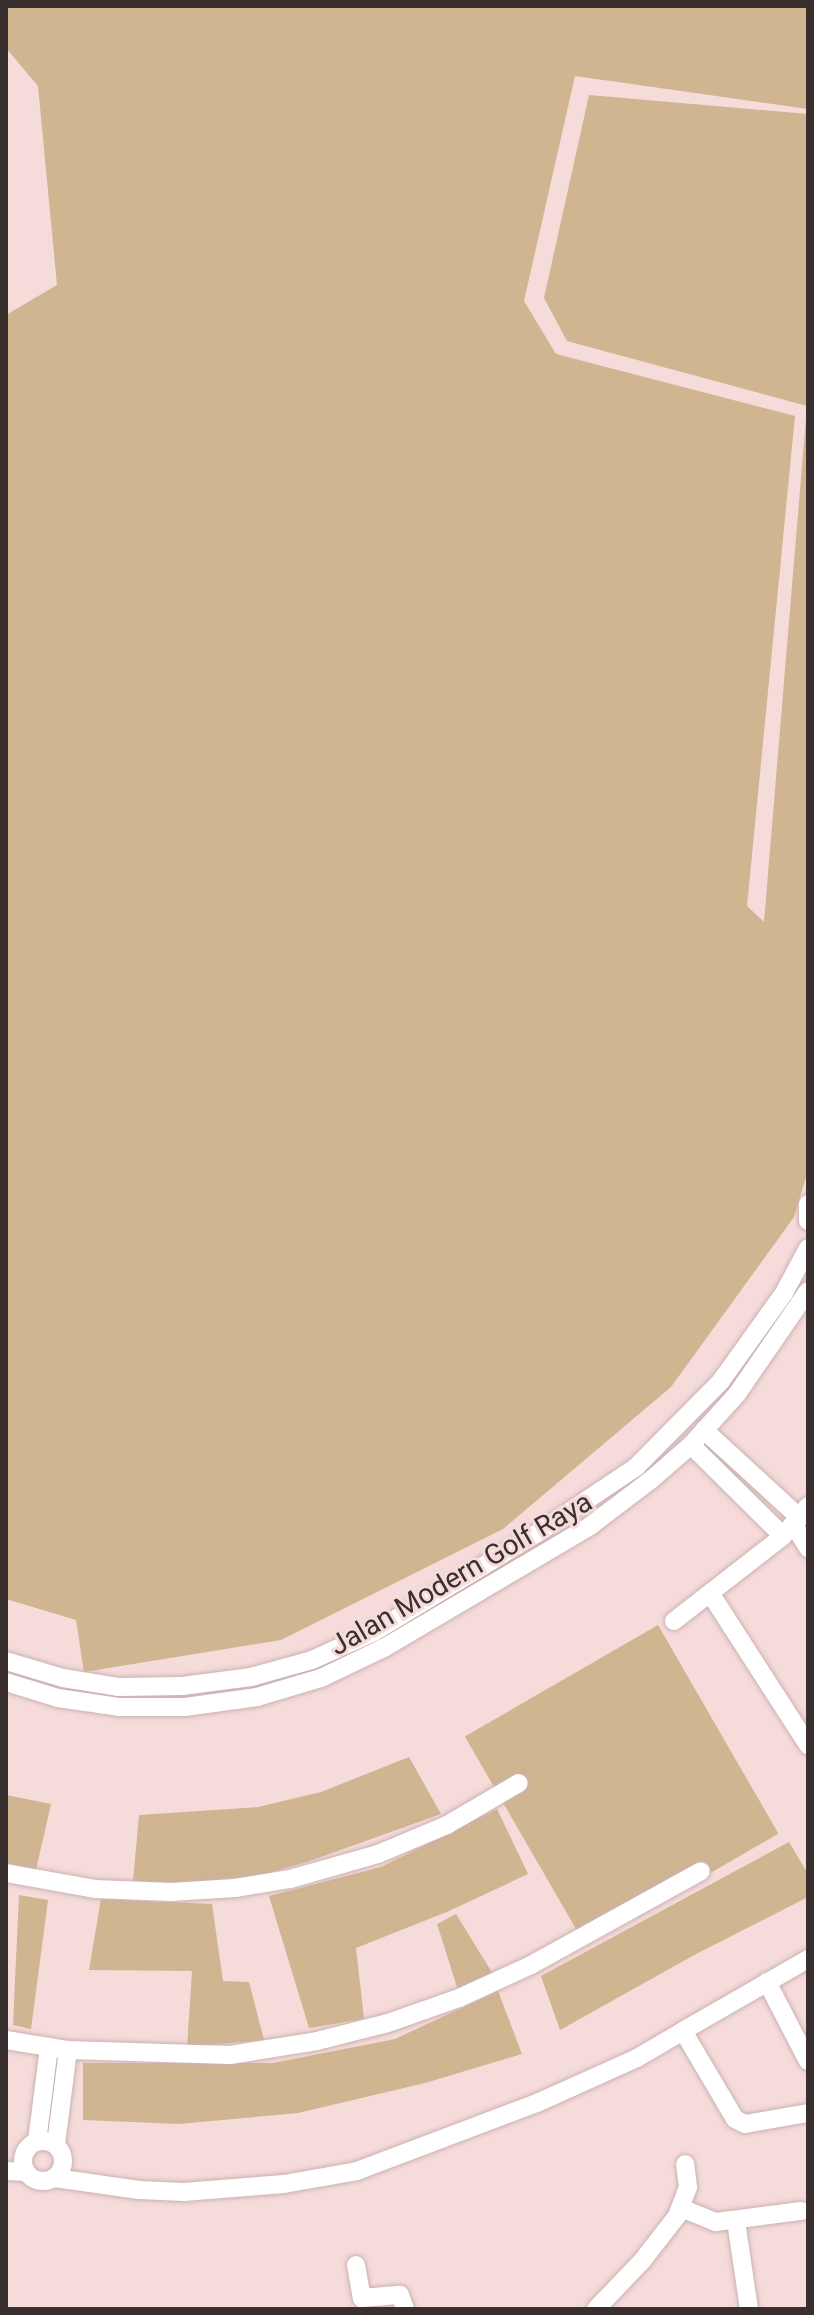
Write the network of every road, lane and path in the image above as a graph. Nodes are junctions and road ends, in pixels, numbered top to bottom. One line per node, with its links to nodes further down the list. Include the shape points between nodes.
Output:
1 (808, 1204): 2 (street)
2 (808, 1221)
3 (808, 1248): 11 (street, Jalan Modern Golf Raya, via 784,1293 721,1381 636,1467 374,1632 300,1664 182,1686 105,1685)
4 (808, 1291): 5 (street, Jalan Modern Golf Raya, via 737,1394)
5 (704, 1430): 6 (street, Jalan Modern Golf Raya); 7 (street)
6 (691, 1445): 7 (street); 12 (street, Jalan Modern Golf Raya, via 590,1526 384,1648 321,1678 257,1697 185,1707 120,1707 58,1698)
7 (796, 1522): 8 (street); 9 (street)
8 (808, 1548)
9 (710, 1593): 10 (street); 13 (street)
10 (674, 1621)
11 (6, 1661)
12 (6, 1682)
13 (808, 1745)
14 (519, 1783): 16 (street, via 447,1825 378,1854 290,1879 171,1892 95,1889)
15 (701, 1871): 22 (street, via 531,1965 388,2023 230,2055)
16 (6, 1873)
17 (808, 1959): 18 (street)
18 (767, 1982): 19 (street); 23 (street)
19 (683, 2031): 24 (street, via 735,2119 745,2124); 29 (street, via 537,2103 344,2174 184,2192)
20 (6, 2040): 21 (street)
21 (49, 2047): 22 (street); 25 (street)
22 (68, 2050): 25 (street)
23 (808, 2061)
24 (808, 2113)
25 (46, 2143): 28 (street, via 24,2154); 29 (street, via 64,2161)
26 (685, 2164): 30 (street, via 688,2187)
27 (6, 2171): 28 (street)
28 (26, 2172): 29 (street, via 40,2181)
29 (55, 2178)
30 (681, 2208): 32 (street, via 716,2222); 35 (street, via 642,2261)
31 (801, 2211): 32 (street)
32 (736, 2221): 36 (street)
33 (356, 2265): 34 (street, via 362,2298 400,2295)
34 (405, 2309)
35 (596, 2309)
36 (749, 2309)

